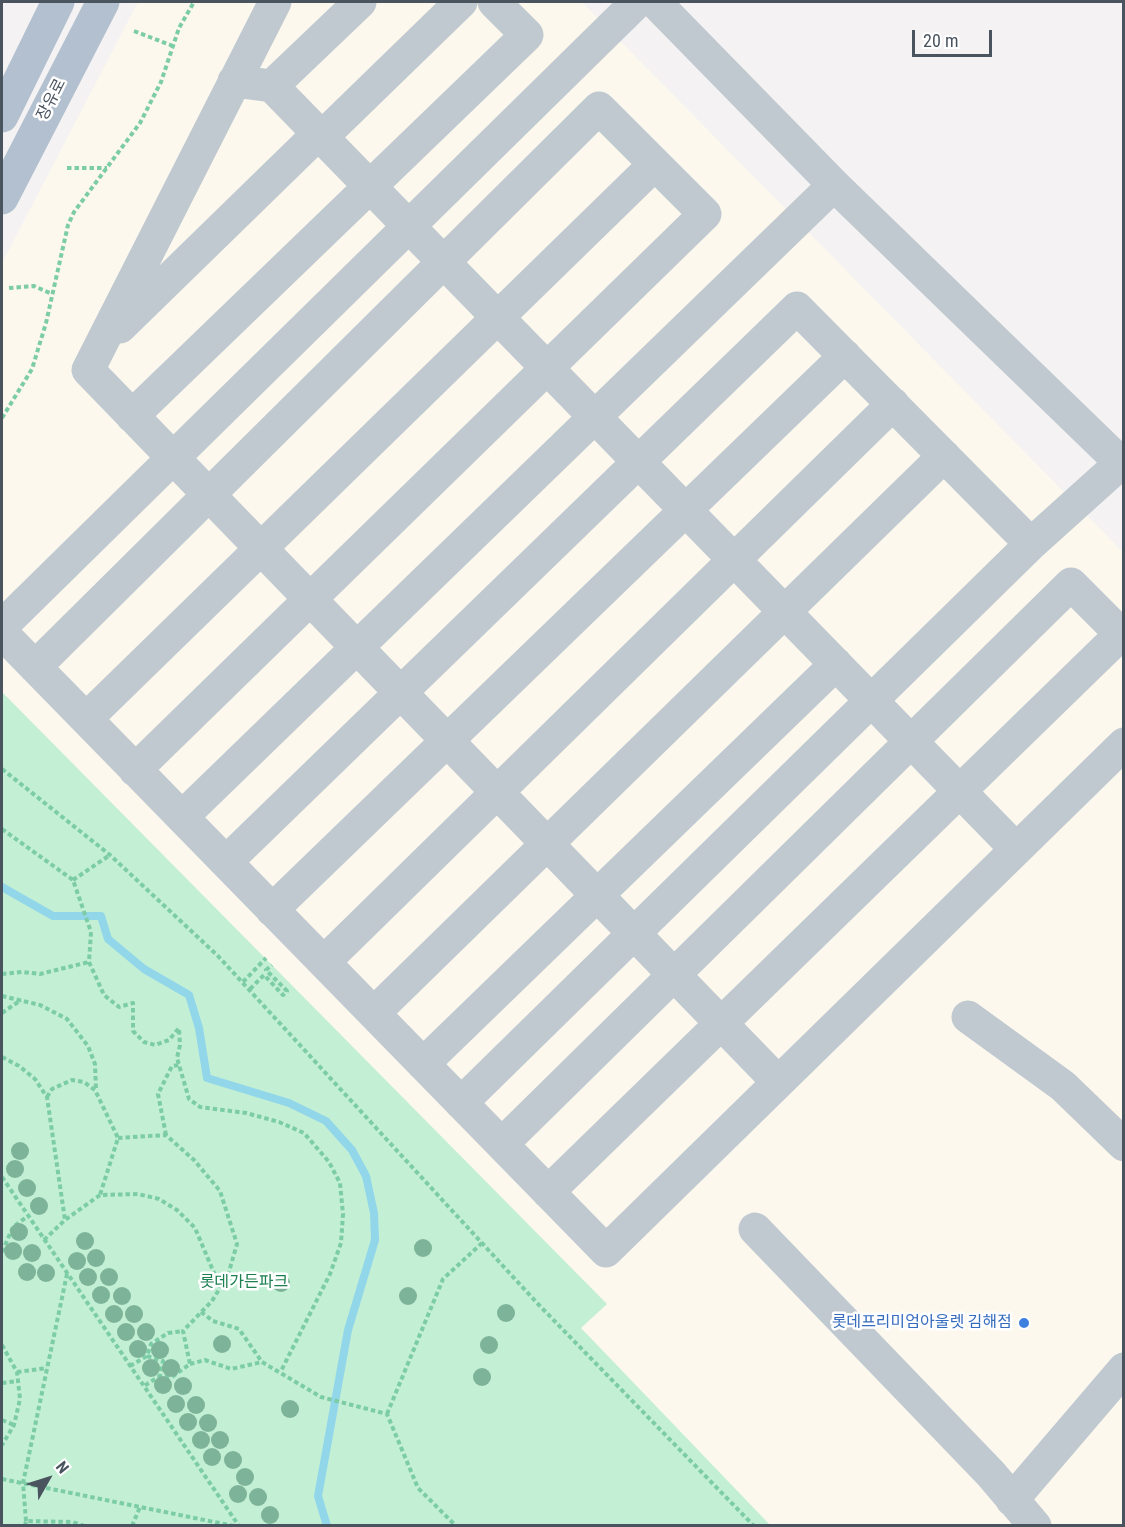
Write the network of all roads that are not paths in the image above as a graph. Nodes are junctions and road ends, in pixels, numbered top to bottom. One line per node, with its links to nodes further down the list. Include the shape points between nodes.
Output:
1 (58, 2): 11 (main road)
2 (102, 2): 16 (main road, 장유로)
3 (274, 2): 9 (street)
4 (360, 2): 10 (street)
5 (461, 2): 12 (street)
6 (494, 2): 15 (street, via 527,35)
7 (638, 2): 17 (street)
8 (655, 2): 14 (street)
9 (234, 81): 10 (street); 20 (street)
10 (272, 86): 12 (street)
11 (2, 116)
12 (320, 135): 15 (street); 20 (street)
13 (655, 164): 18 (street, via 599,108); 19 (street); 22 (street, via 705,214)
14 (834, 185): 25 (street); 29 (street)
15 (370, 186): 17 (street); 24 (street)
16 (2, 198)
17 (409, 226): 18 (street); 27 (street)
18 (444, 262): 19 (street); 30 (street)
19 (498, 318): 22 (street); 33 (street)
20 (100, 346): 24 (street, via 88,370)
21 (845, 356): 23 (street); 28 (street, via 797,308); 31 (street)
22 (547, 368): 25 (street); 35 (street)
23 (893, 404): 26 (street); 34 (street)
24 (132, 416): 27 (street)
25 (595, 417): 28 (street); 40 (street)
26 (944, 456): 32 (street); 36 (street)
27 (173, 458): 30 (street); 37 (street)
28 (638, 461): 31 (street); 43 (street)
29 (1122, 464): 32 (street)
30 (209, 495): 33 (street); 42 (street)
31 (686, 510): 34 (street); 46 (street)
32 (1031, 544): 44 (street)
33 (261, 548): 35 (street); 45 (street)
34 (734, 560): 36 (street); 51 (street)
35 (310, 599): 40 (street); 49 (street)
36 (784, 612): 41 (street); 53 (street)
37 (2, 626)
38 (2, 633): 42 (street)
39 (1122, 636): 47 (street, via 1071,584); 50 (street)
40 (357, 647): 43 (street); 52 (street)
41 (836, 664): 44 (street); 56 (street)
42 (35, 668): 45 (street)
43 (400, 692): 46 (street); 55 (street)
44 (871, 701): 47 (street); 58 (street)
45 (86, 719): 49 (street)
46 (447, 741): 51 (street); 57 (street)
47 (911, 741): 50 (street); 60 (street)
48 (1124, 744): 54 (street)
49 (135, 770): 52 (street)
50 (960, 791): 54 (street); 63 (street)
51 (497, 792): 53 (street); 59 (street)
52 (182, 817): 55 (street)
53 (547, 844): 56 (street); 61 (street)
54 (1016, 849): 65 (street)
55 (226, 862): 57 (street)
56 (597, 895): 58 (street); 64 (street)
57 (272, 910): 59 (street)
58 (634, 933): 60 (street); 66 (street)
59 (324, 962): 61 (street)
60 (674, 975): 63 (street); 67 (street)
61 (374, 1013): 64 (street)
62 (968, 1017): 68 (street, via 1063,1086)
63 (721, 1024): 65 (street); 69 (street)
64 (423, 1064): 66 (street)
65 (778, 1082): 69 (street, via 606,1251)
66 (461, 1103): 67 (street)
67 (502, 1144): 69 (street)
68 (1124, 1145)
69 (548, 1192)
70 (755, 1229): 72 (street)
71 (1124, 1369): 72 (street)
72 (1012, 1500): 73 (street)
73 (1035, 1526)

